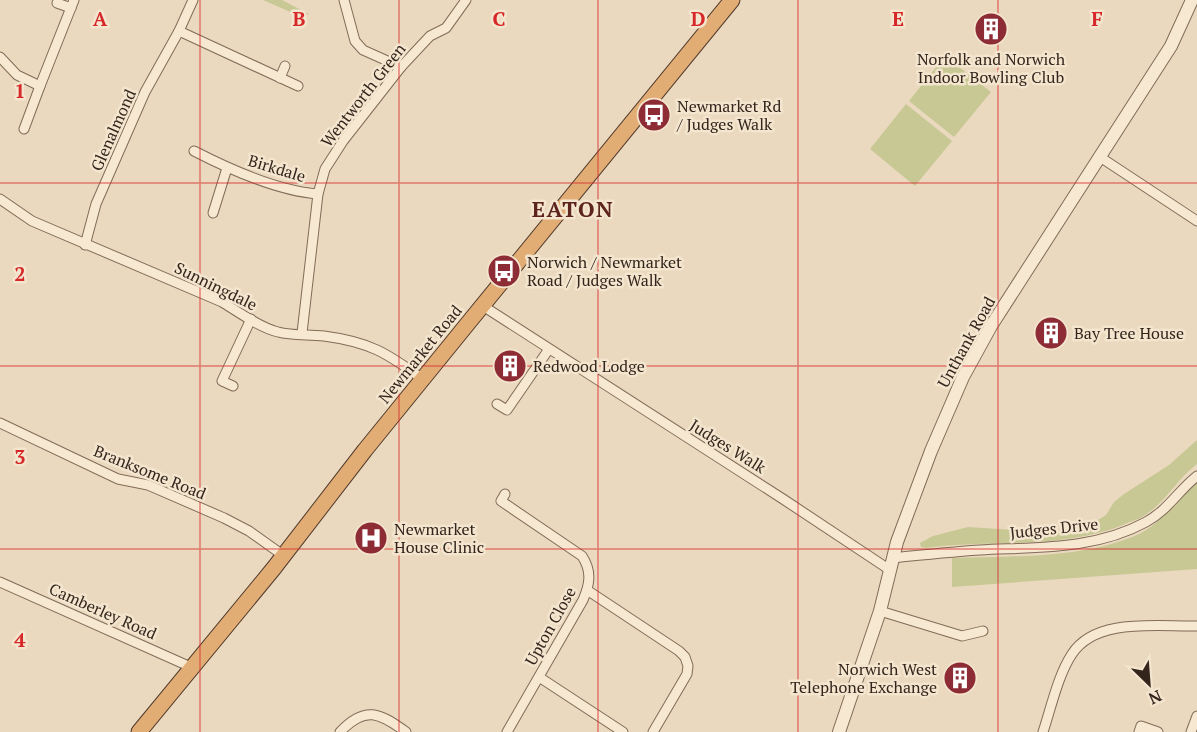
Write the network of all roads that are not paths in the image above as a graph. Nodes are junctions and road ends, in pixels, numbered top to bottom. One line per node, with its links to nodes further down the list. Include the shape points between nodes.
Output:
1 (193, 0): 8 (street, Glenalmond)
2 (344, 0): 11 (street, via 355,41 363,50)
3 (466, 0): 11 (street, Wentworth Green, via 446,28 430,36)
4 (732, 0): 24 (highway, Newmarket Road)
5 (1192, 0): 17 (street, Unthank Road, via 1171,46)
6 (57, 3): 7 (street)
7 (73, 4): 13 (street)
8 (179, 31): 12 (street); 23 (street, Glenalmond, via 145,92 96,204)
9 (0, 57): 13 (street, via 17,75)
10 (285, 66): 12 (street)
11 (401, 67): 19 (street, Wentworth Green, via 343,141 325,169)
12 (280, 78): 14 (street)
13 (40, 86): 15 (street)
14 (298, 86)
15 (24, 129)
16 (194, 152): 18 (street, Birkdale)
17 (1100, 157): 22 (street); 37 (street, Unthank Road, via 990,326 963,377 931,451)
18 (227, 168): 19 (street, Birkdale, via 302,193); 21 (street, Birkdale)
19 (318, 194): 26 (street, Wentworth Green)
20 (0, 199): 23 (street, Sunningdale, via 32,221)
21 (213, 213)
22 (1197, 221)
23 (85, 245): 25 (street, Sunningdale, via 222,302)
24 (483, 306): 27 (street, Judges Walk); 29 (highway, Newmarket Road)
25 (251, 319): 26 (street, Sunningdale, via 278,332); 30 (street)
26 (302, 333): 29 (street, Sunningdale, via 375,347)
27 (549, 349): 32 (street, via 510,412); 37 (street, Judges Walk)
28 (211, 376): 30 (street)
29 (424, 380): 36 (highway, Newmarket Road)
30 (222, 381): 31 (street)
31 (233, 386)
32 (497, 404)
33 (0, 423): 36 (street, Branksome Road, via 118,478 148,485 224,518)
34 (1197, 476): 37 (street, Judges Drive, via 1147,522 1107,538 1047,547 980,550)
35 (501, 501): 39 (street, Upton Close, via 582,556 589,571)
36 (284, 556): 45 (highway, Newmarket Road)
37 (891, 564): 40 (street, Unthank Road)
38 (0, 582): 45 (street, Camberley Road)
39 (588, 590): 46 (street, Upton Close); 54 (street, via 685,657 687,674)
40 (880, 611): 43 (street); 55 (street, Unthank Road)
41 (1197, 626): 56 (street, via 1108,628 1089,637 1071,655)
42 (983, 631): 43 (street)
43 (962, 636): 44 (street)
44 (961, 647)
45 (193, 668): 49 (highway, Newmarket Road)
46 (538, 676): 52 (street, Upton Close); 53 (street)
47 (1197, 716): 58 (street)
48 (1142, 725): 57 (street)
49 (139, 732)
50 (340, 732): 51 (street, via 356,718 376,714)
51 (406, 732)
52 (507, 732)
53 (623, 732)
54 (653, 732)
55 (839, 732)
56 (1043, 732)
57 (1158, 732)
58 (1191, 732)

